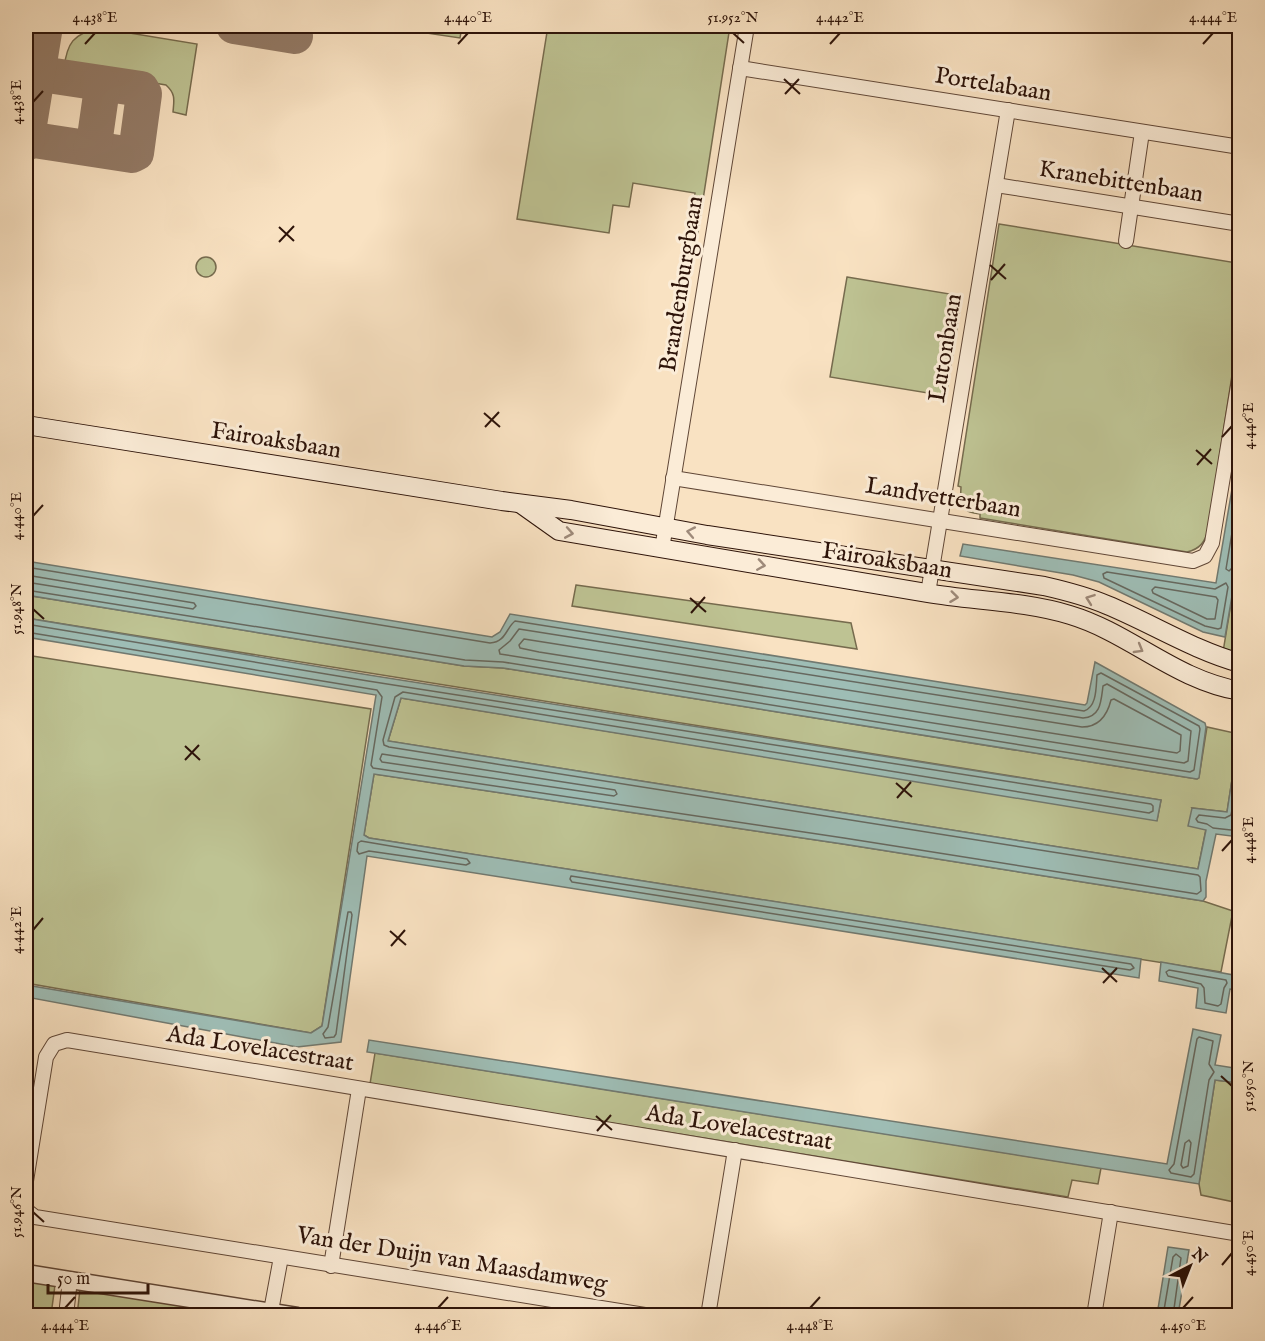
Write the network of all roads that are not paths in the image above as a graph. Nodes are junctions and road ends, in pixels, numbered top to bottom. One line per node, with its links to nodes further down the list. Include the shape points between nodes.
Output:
1 (747, 26): 2 (street, Brandenburgbaan)
2 (740, 68): 3 (street, Portelabaan); 12 (street, Brandenburgbaan)
3 (1008, 110): 4 (street, Portelabaan); 6 (street, Lutonbaan)
4 (1142, 132): 5 (street, Portelabaan); 7 (street)
5 (1239, 147)
6 (996, 185): 7 (street, Kranebittenbaan); 14 (street, Lutonbaan)
7 (1131, 207): 8 (street, Kranebittenbaan); 9 (street)
8 (1239, 224)
9 (1126, 241)
10 (1239, 375): 14 (street, Landvetterbaan, via 1212,543 1205,556 1193,561)
11 (26, 425): 13 (main road, Fairoaksbaan)
12 (673, 478): 14 (street, Landvetterbaan); 15 (street, Brandenburgbaan)
13 (520, 503): 15 (main road, Fairoaksbaan); 16 (main road, Fairoaksbaan, one-way to 16, via 559,531)
14 (940, 520): 17 (street, Lutonbaan)
15 (665, 527): 16 (street, Brandenburgbaan); 17 (main road, Fairoaksbaan, one-way to 15)
16 (662, 549): 18 (main road, Fairoaksbaan, one-way to 18)
17 (932, 570): 18 (street, Lutonbaan); 19 (main road, Fairoaksbaan, one-way to 17, via 1076,593)
18 (928, 593): 20 (main road, Fairoaksbaan, one-way to 20, via 1070,615 1199,680)
19 (1239, 663)
20 (1239, 691)
21 (359, 1089): 22 (street, Ada Lovelacestraat); 23 (street, Ada Lovelacestraat, via 67,1041 54,1044 46,1058); 28 (street)
22 (735, 1150): 25 (street, Ada Lovelacestraat); 35 (street)
23 (26, 1181)
24 (26, 1211): 27 (street, Van der Duijn van Maasdamweg, via 35,1217)
25 (1111, 1212): 26 (street, Ada Lovelacestraat); 36 (street)
26 (1239, 1234)
27 (281, 1257): 28 (street, Van der Duijn van Maasdamweg); 31 (street, Van der Duijn van Maasdamweg)
28 (331, 1266): 34 (street, Van der Duijn van Maasdamweg)
29 (31, 1273): 30 (street)
30 (70, 1279): 31 (street); 32 (street)
31 (271, 1311): 33 (street)
32 (66, 1316)
33 (297, 1316)
34 (651, 1316)
35 (708, 1316)
36 (1094, 1316)

